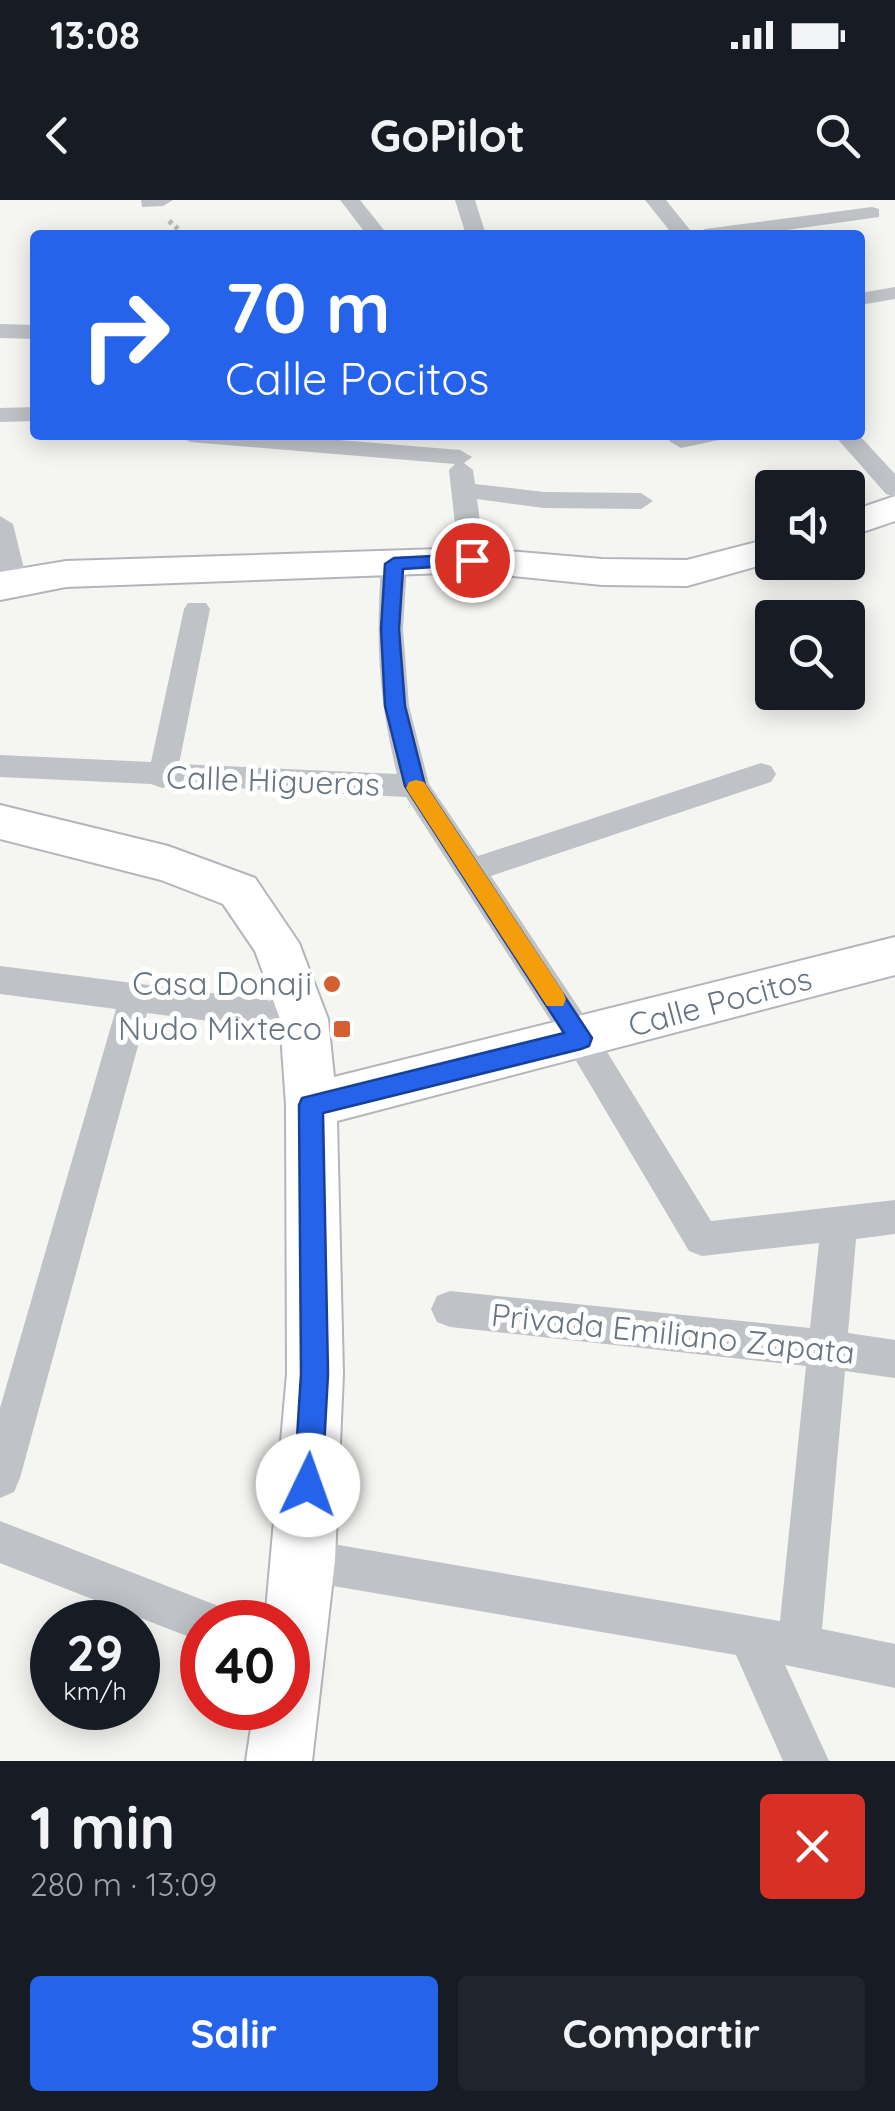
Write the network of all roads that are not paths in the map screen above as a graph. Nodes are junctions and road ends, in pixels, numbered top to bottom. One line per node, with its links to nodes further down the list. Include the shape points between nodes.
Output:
1 (350, 200): 5 (street)
2 (465, 200): 6 (street)
3 (655, 200): 7 (street)
4 (872, 213): 8 (street)
5 (374, 230)
6 (474, 230)
7 (680, 230)
8 (743, 230)
9 (895, 293): 10 (street)
10 (865, 298)
11 (0, 331): 12 (street)
12 (30, 332)
13 (30, 414): 14 (street)
14 (0, 415)
15 (251, 440): 18 (street)
16 (443, 440): 18 (street)
17 (851, 440): 19 (street)
18 (460, 457): 20 (street)
19 (895, 489)
20 (464, 490): 21 (street, via 544,500); 26 (street)
21 (641, 501)
22 (895, 508): 23 (street)
23 (865, 519)
24 (0, 524): 28 (street)
25 (755, 555): 26 (street, via 688,573)
26 (472, 560): 27 (street)
27 (394, 564): 28 (street, via 66,574); 33 (street, via 395,706)
28 (7, 584)
29 (197, 610): 32 (street)
30 (0, 766): 32 (street, Calle Higueras)
31 (761, 774): 35 (street)
32 (162, 777): 33 (street, Calle Higueras)
33 (416, 786): 35 (street, Calle Higueras)
34 (0, 822): 39 (street, via 168,864 239,891 276,944)
35 (470, 871): 40 (street, Calle Higueras)
36 (895, 956): 40 (street, Calle Pocitos)
37 (0, 980): 38 (street)
38 (136, 995): 39 (street); 47 (street)
39 (304, 1019): 41 (street)
40 (581, 1038): 41 (street, Calle Pocitos); 43 (street, Calle Higueras, via 702,1240)
41 (311, 1105): 49 (street, via 314,1374)
42 (895, 1217): 43 (street, Calle Higueras)
43 (838, 1223): 45 (street)
44 (450, 1309): 45 (street, Privada Emiliano Zapata)
45 (828, 1348): 46 (street, Privada Emiliano Zapata); 53 (street)
46 (895, 1359)
47 (0, 1478)
48 (0, 1542): 51 (street)
49 (304, 1560): 50 (street); 52 (street)
50 (299, 1600)
51 (180, 1612)
52 (749, 1636): 53 (street); 57 (street)
53 (799, 1649): 54 (street)
54 (895, 1666)
55 (282, 1730): 56 (street)
56 (278, 1761)
57 (806, 1761)

